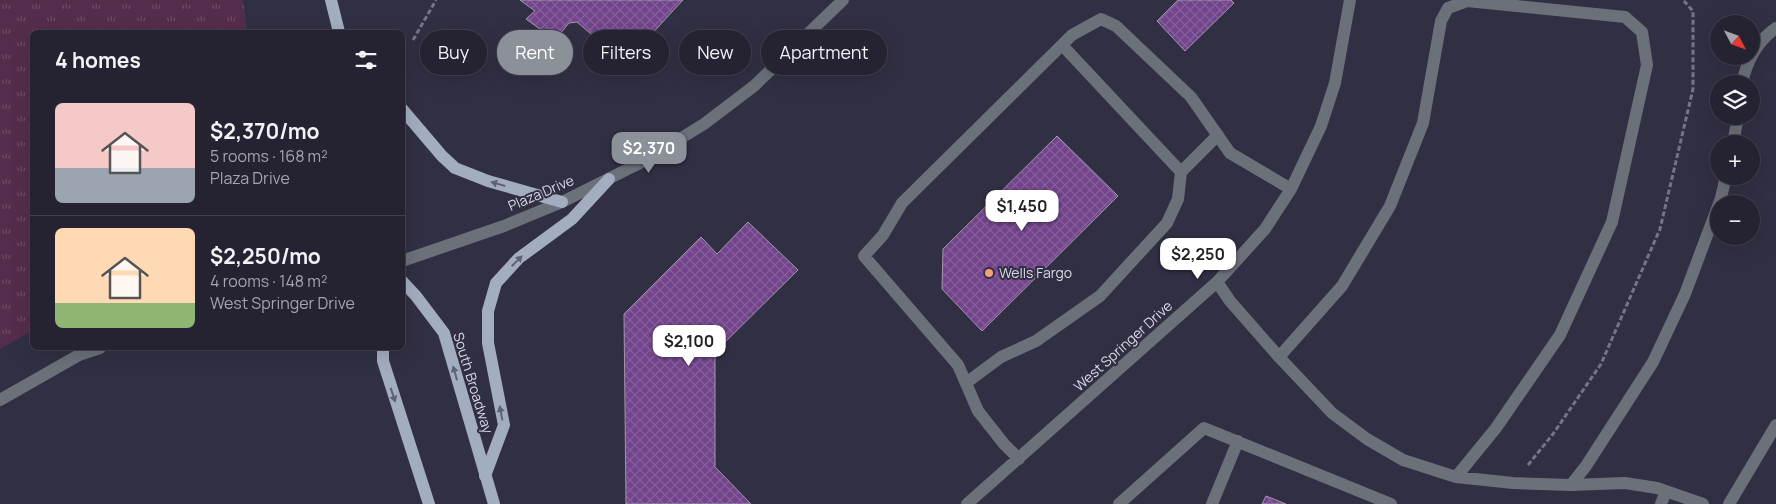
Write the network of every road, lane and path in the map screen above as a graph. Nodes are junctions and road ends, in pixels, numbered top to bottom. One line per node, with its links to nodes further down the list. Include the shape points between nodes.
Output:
1 (331, 0): 7 (main road)
2 (436, 0): 8 (path)
3 (843, 0): 14 (street, Plaza Drive, via 754,86 704,124)
4 (1350, 0): 16 (street, West Springer Drive, via 1335,83 1321,126)
5 (1683, 0): 31 (path, via 1693,11 1693,89 1660,229 1601,364 1553,434)
6 (1776, 28): 10 (street, via 1765,36 1752,55)
7 (339, 30)
8 (414, 40)
9 (1062, 45): 12 (street, via 1072,35 1101,19 1116,26 1191,97); 13 (street); 24 (street, via 902,203 883,234 864,256 958,365)
10 (1745, 75)
11 (405, 113): 17 (main road, one-way to 11, via 455,168)
12 (1218, 135): 13 (street); 16 (street, via 1230,153)
13 (1182, 172): 24 (street, via 1178,199 1167,223 1100,296 1036,341 1001,357)
14 (609, 179): 17 (street, Plaza Drive); 29 (main road, one-way to 14, via 504,425 488,343 488,311 496,283 519,258 572,219)
15 (1724, 185): 32 (street, via 1685,294 1653,362)
16 (1291, 188): 19 (street, West Springer Drive, via 1265,228)
17 (562, 202): 18 (street, Plaza Drive)
18 (405, 260)
19 (1217, 282): 23 (street); 28 (street, West Springer Drive)
20 (405, 284): 29 (main road, South Broadway, one-way to 20, via 444,333)
21 (94, 350): 25 (street, via 79,355)
22 (383, 350): 34 (main road, one-way to 34, via 382,362)
23 (1279, 357): 30 (street, via 1332,413 1367,439 1403,460); 30 (street, via 1342,286 1390,206 1423,123 1441,21 1448,8 1467,1 1625,17 1642,32 1647,65 1612,222 1560,335 1496,428)
24 (966, 383): 28 (street, via 978,411)
25 (0, 400)
26 (1776, 425): 42 (street)
27 (1238, 441): 37 (street, via 1204,428); 38 (street); 39 (street)
28 (1018, 459): 36 (street, West Springer Drive)
29 (485, 476): 35 (main road, South Broadway)
30 (1456, 477): 31 (street)
31 (1513, 483): 32 (street)
32 (1571, 485): 33 (street, via 1626,484)
33 (1666, 491): 40 (street); 41 (street)
34 (429, 504)
35 (494, 504)
36 (967, 504)
37 (1119, 504)
38 (1212, 504)
39 (1391, 504)
40 (1660, 504)
41 (1704, 504)
42 (1729, 504)

